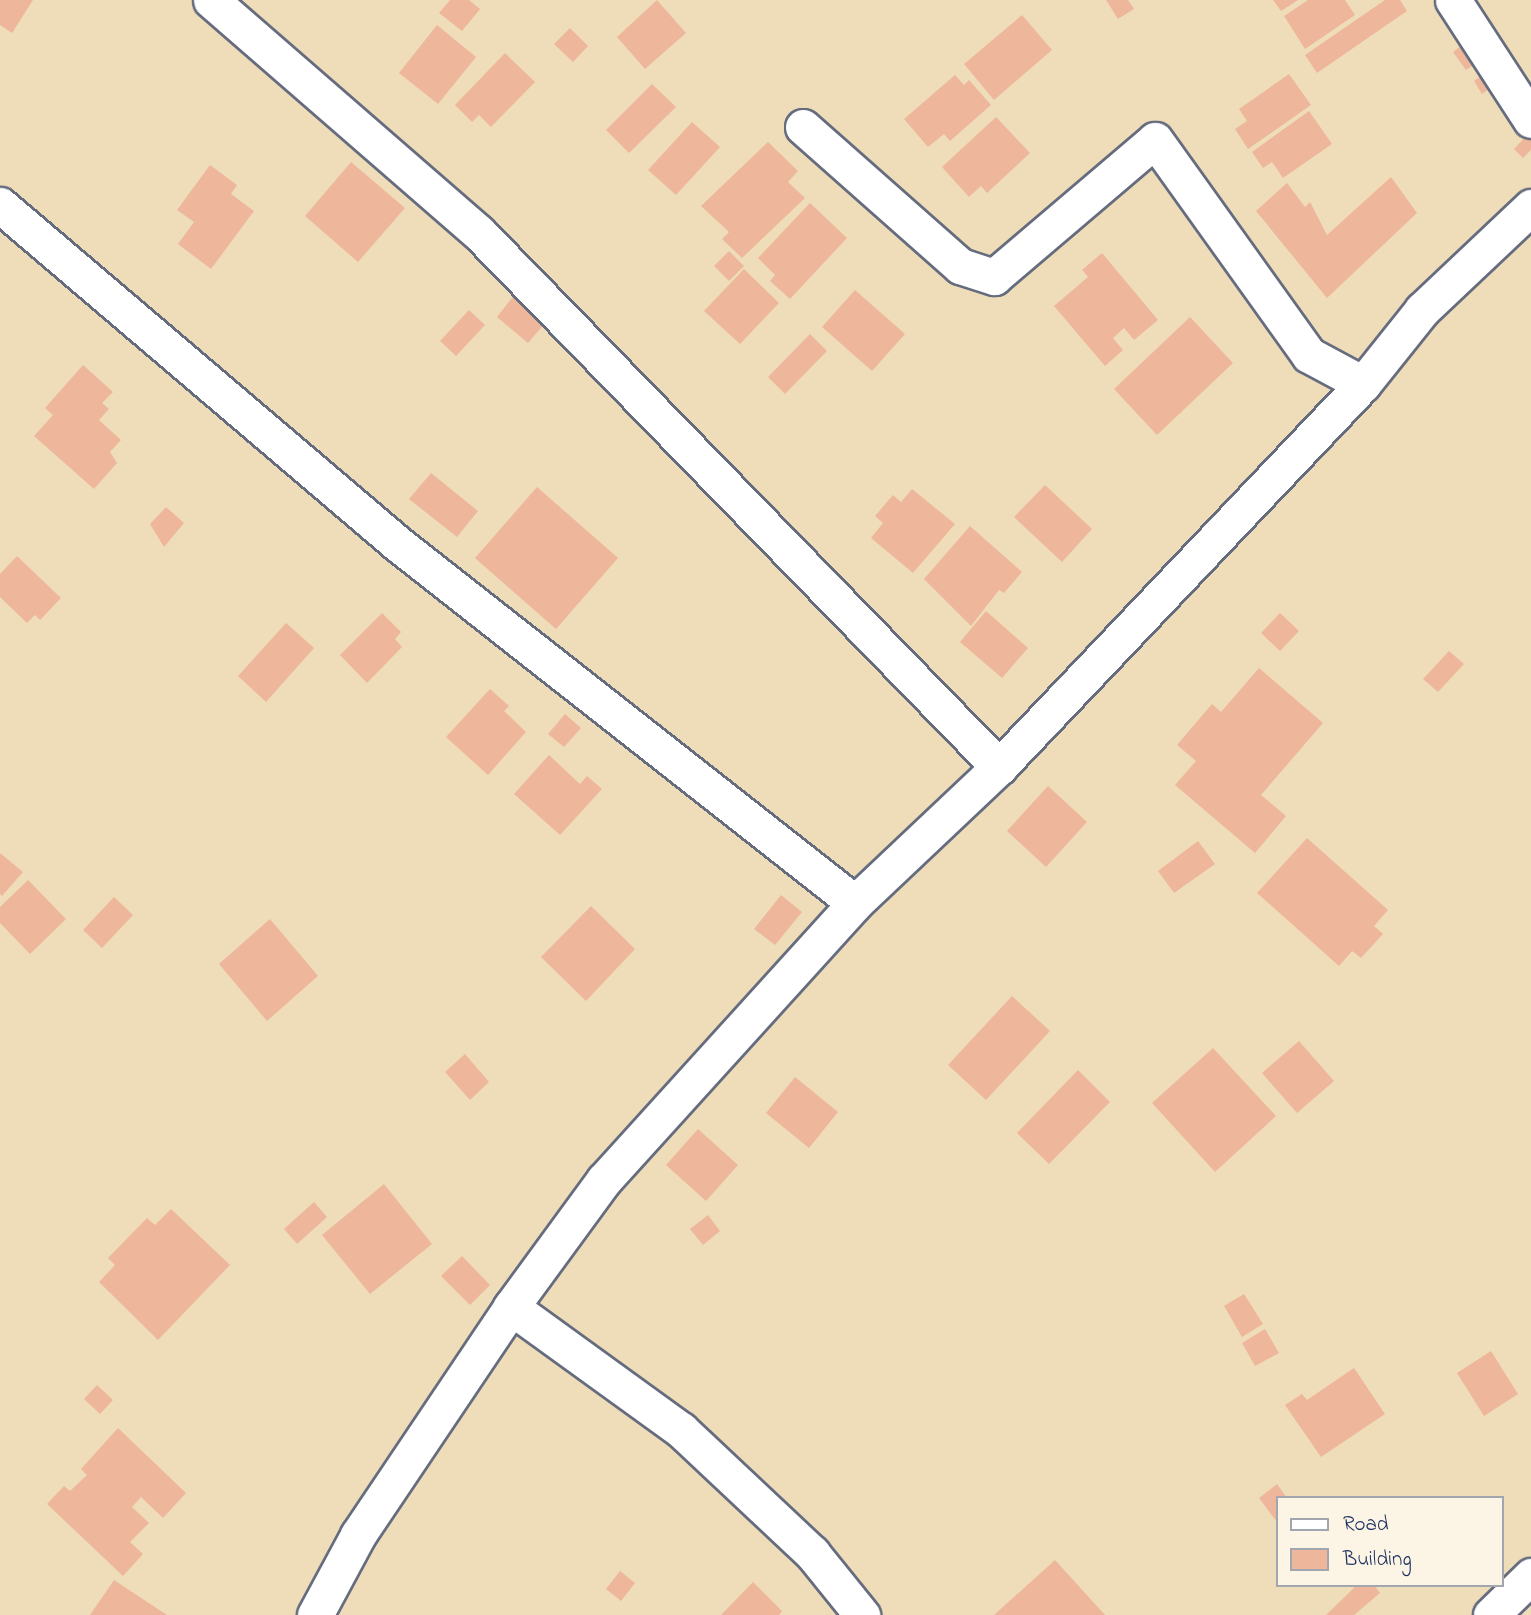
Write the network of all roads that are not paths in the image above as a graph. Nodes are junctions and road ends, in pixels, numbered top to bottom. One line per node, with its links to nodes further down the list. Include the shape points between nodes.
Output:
1 (211, 0): 8 (street, via 478,232)
2 (1453, 0): 3 (street)
3 (1531, 120)
4 (803, 127): 7 (street, via 960,266 994,277 1155,139 1309,355)
5 (0, 205): 9 (street, via 398,544)
6 (1531, 207): 7 (street, via 1422,310)
7 (1363, 384): 8 (street)
8 (999, 767): 9 (street)
9 (855, 903): 10 (street, via 604,1180)
10 (511, 1307): 12 (street, via 358,1535); 13 (street, via 681,1430 812,1553)
11 (1531, 1576): 14 (street)
12 (315, 1615)
13 (862, 1615)
14 (1490, 1615)

